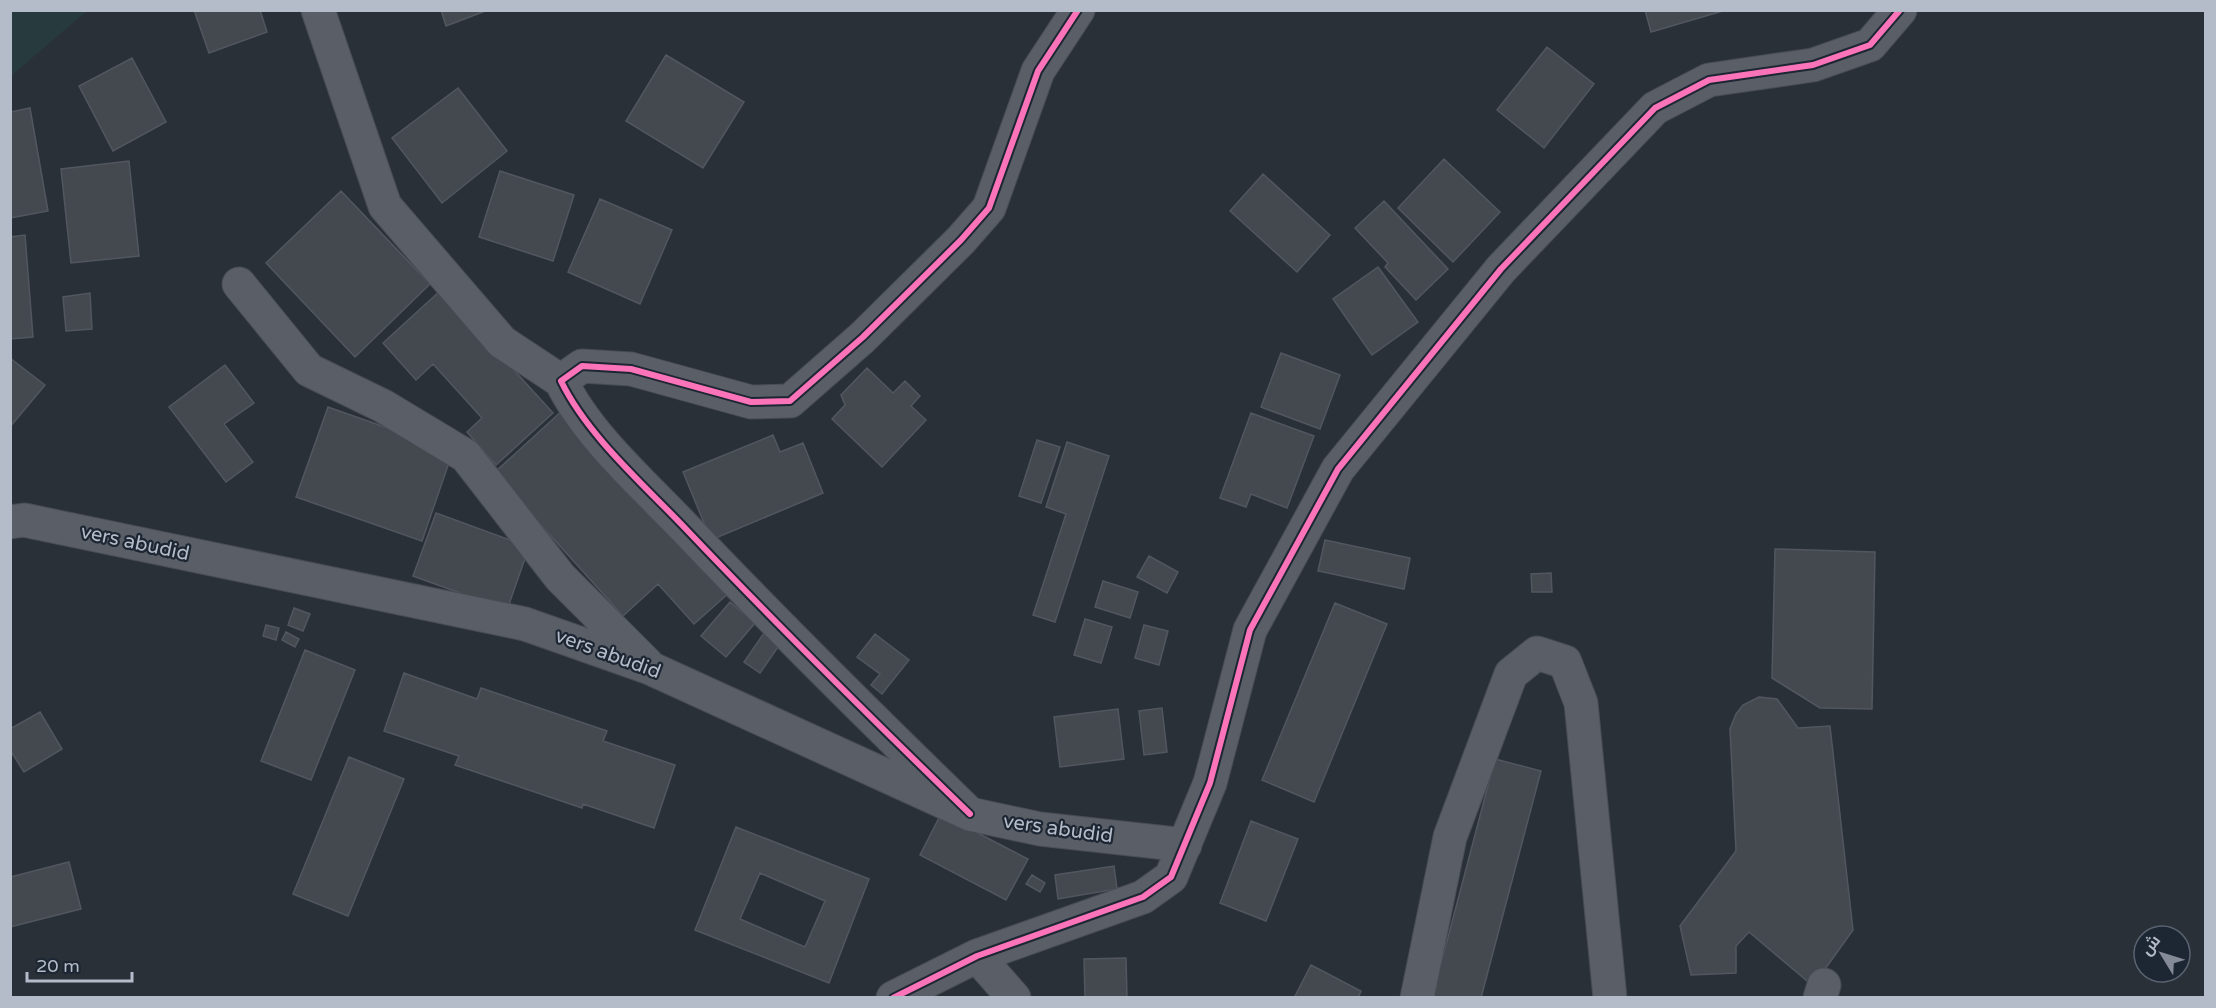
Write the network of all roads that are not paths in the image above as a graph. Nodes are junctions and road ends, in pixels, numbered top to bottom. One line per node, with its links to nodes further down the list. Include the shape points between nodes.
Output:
1 (318, 10): 5 (street, via 386,206 502,342)
2 (1078, 10): 5 (street, via 1038,71 989,208 863,337 790,400 751,402 631,369 582,366)
3 (1900, 10): 9 (street, via 1869,45 1813,65 1709,80 1655,108 1501,268 1338,468 1250,630 1210,783)
4 (239, 284): 7 (street, via 309,370 383,406 466,456 560,577)
5 (561, 381): 8 (street, via 568,397 612,452 786,634)
6 (10, 522): 7 (street, vers abudid, via 24,520 525,624)
7 (650, 668): 8 (street, vers abudid)
8 (970, 814): 9 (street, vers abudid, via 1040,829)
9 (1185, 845): 10 (street, via 1171,878 1143,897)
10 (977, 956): 11 (street); 12 (street)
11 (893, 998)
12 (1014, 998)
13 (1417, 998): 14 (street, via 1450,837 1511,674 1537,653 1565,662 1581,703)
14 (1610, 998)

